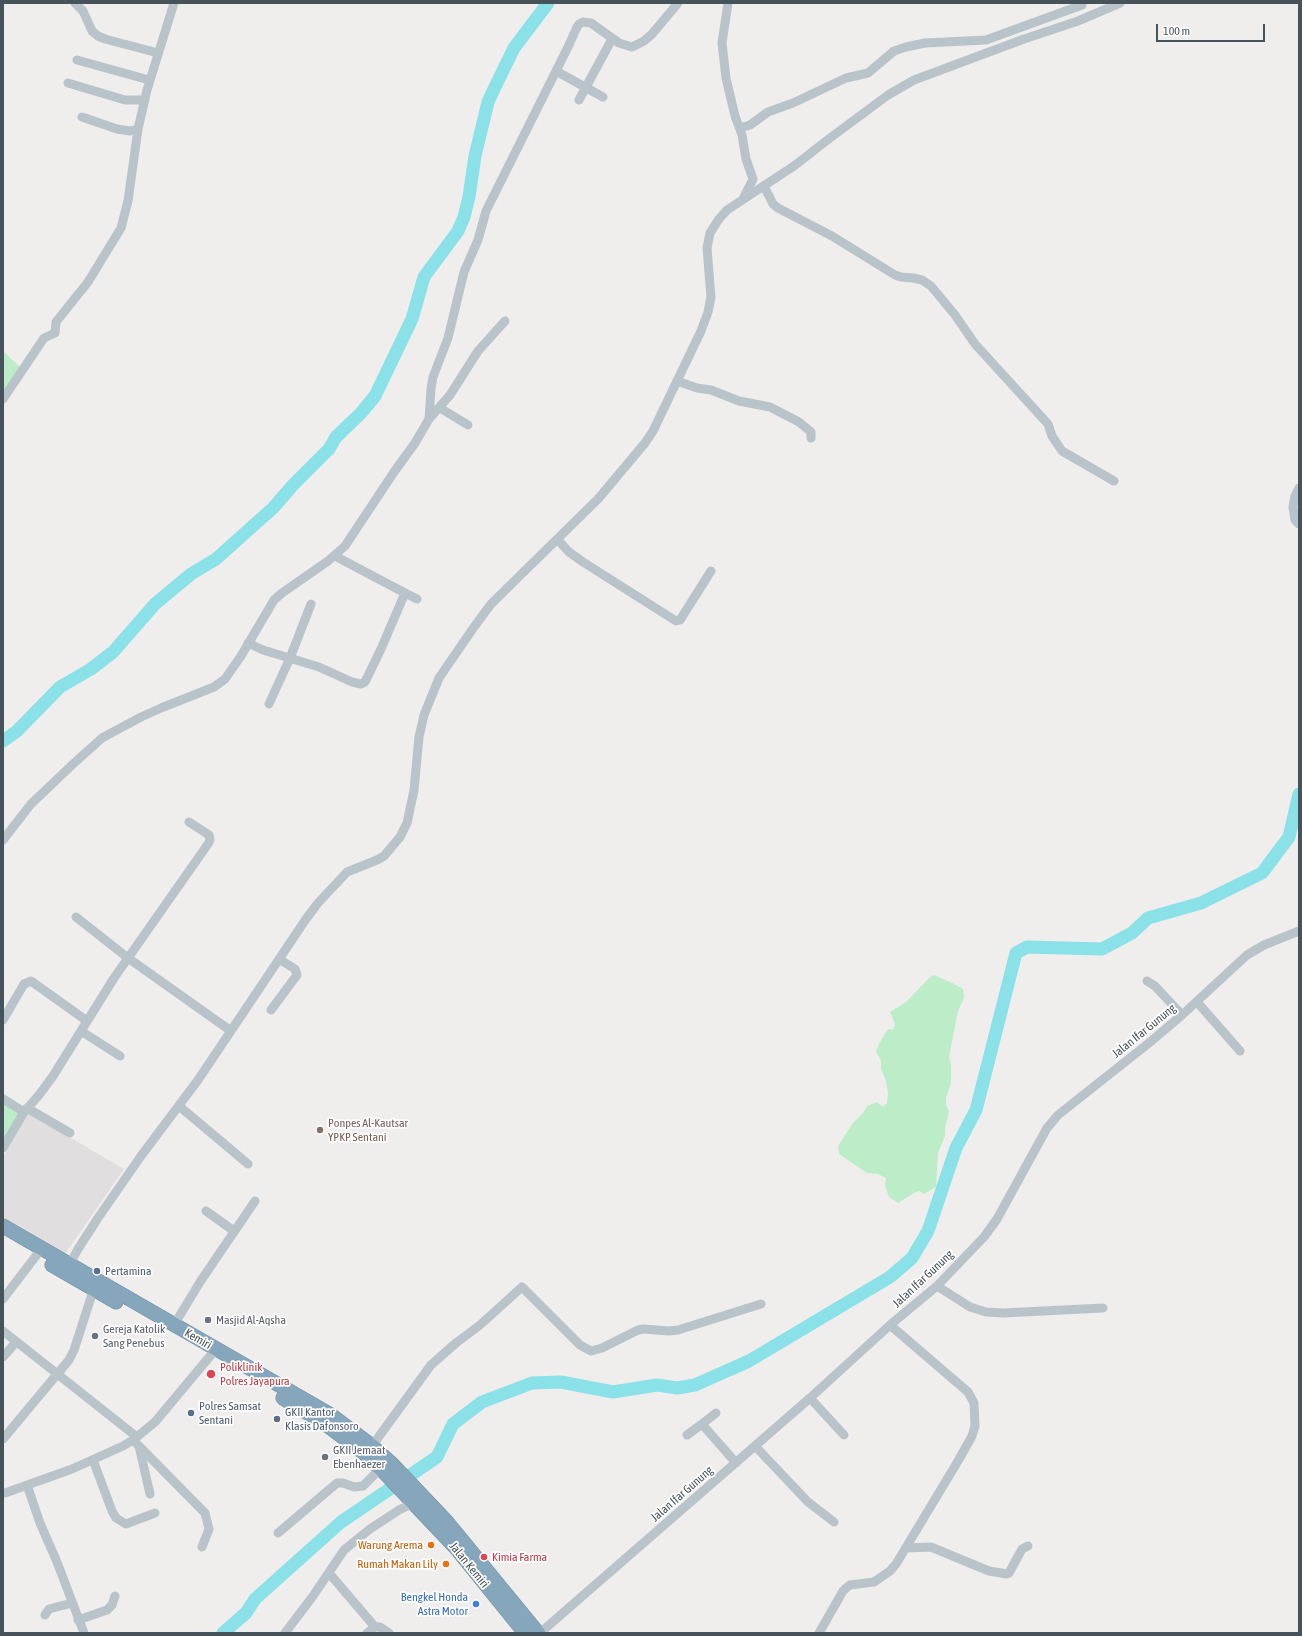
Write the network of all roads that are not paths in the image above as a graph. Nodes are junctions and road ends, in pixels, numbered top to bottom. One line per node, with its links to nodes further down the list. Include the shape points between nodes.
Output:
1 (75, 3): 8 (street, via 83,11 92,31 98,36)
2 (174, 3): 8 (street)
3 (678, 3): 7 (street, via 652,34 636,46 623,46)
4 (728, 3): 18 (street, via 722,43 730,101)
5 (1120, 3): 21 (street, via 1078,21 914,80 888,95)
6 (1082, 5): 18 (street, via 986,40 925,43 894,51 868,73 846,78 768,112 750,125)
7 (612, 39): 10 (street, via 591,24 579,24); 13 (street)
8 (158, 53): 11 (street)
9 (77, 60): 11 (street)
10 (556, 71): 13 (street); 27 (street, via 486,211 478,240 464,272 448,338 433,377)
11 (149, 80): 15 (street)
12 (68, 83): 15 (street, via 125,100)
13 (586, 87): 14 (street); 16 (street)
14 (603, 97)
15 (145, 100): 19 (street)
16 (579, 100)
17 (82, 117): 19 (street, via 117,129)
18 (740, 128): 20 (street)
19 (138, 129): 25 (street, via 128,201 121,228 88,282 56,322 55,333 44,338)
20 (753, 179): 21 (street); 22 (street)
21 (763, 187): 22 (street); 30 (street, via 778,208 817,227 895,275 922,280 931,286 975,344 1048,424 1062,451)
22 (744, 198): 24 (street, via 727,210 710,233 707,248 711,297 708,312)
23 (506, 321): 26 (street, via 478,351)
24 (677, 381): 29 (street, via 712,390 739,401 770,407 799,422 811,432); 33 (street, via 645,444 598,499)
25 (3, 399)
26 (440, 408): 27 (street); 28 (street)
27 (429, 419): 34 (street, via 353,534)
28 (468, 425)
29 (811, 438)
30 (1114, 481)
31 (1299, 488): 32 (street, via 1293,507)
32 (1299, 524)
33 (557, 539): 35 (street, via 583,562 676,621 680,620); 47 (street, via 491,604 439,678 424,715 409,815 397,842 384,856 352,870 339,879 306,919)
34 (335, 556): 36 (street); 39 (street, via 282,592 274,600)
35 (711, 571)
36 (406, 593): 37 (street); 40 (street, via 365,682 352,682 319,667)
37 (417, 599)
38 (311, 604): 40 (street)
39 (248, 642): 40 (street, via 263,650); 43 (street, via 220,684 160,708 102,738 31,804)
40 (290, 658): 41 (street)
41 (269, 704)
42 (189, 822): 46 (street, via 209,835 210,840)
43 (3, 840)
44 (76, 917): 46 (street)
45 (1299, 931): 49 (street, Jalan Ifar Gunung, via 1247,955)
46 (128, 958): 53 (street); 55 (street)
47 (279, 959): 50 (street, via 295,969 297,975); 55 (street)
48 (1147, 981): 51 (street)
49 (1197, 1002): 51 (street, Jalan Ifar Gunung); 56 (street)
50 (271, 1010)
51 (1182, 1015): 72 (street, Jalan Ifar Gunung, via 1058,1115 997,1219 984,1237)
52 (3, 1020): 53 (street, via 24,984 31,981)
53 (87, 1021): 54 (street)
54 (81, 1031): 57 (street); 60 (street, via 53,1076)
55 (231, 1031): 59 (street)
56 (1240, 1051)
57 (120, 1056)
58 (3, 1099): 60 (street)
59 (179, 1106): 63 (street); 70 (street, via 98,1218)
60 (26, 1110): 61 (street); 62 (street)
61 (70, 1133)
62 (3, 1148)
63 (248, 1164)
64 (255, 1201): 67 (street)
65 (206, 1211): 67 (street)
66 (3, 1226): 69 (highway, Kemiri)
67 (234, 1231): 77 (street)
68 (3, 1237): 69 (highway, Kemiri)
69 (39, 1252): 70 (highway, Kemiri); 71 (highway, Kemiri); 73 (street)
70 (70, 1264): 71 (highway, Kemiri)
71 (95, 1285): 74 (highway, Kemiri); 83 (street, via 72,1354)
72 (937, 1286): 76 (street, via 970,1307 986,1312); 78 (street, Jalan Ifar Gunung)
73 (3, 1299)
74 (122, 1300): 77 (highway, Kemiri); 81 (highway, Kemiri)
75 (761, 1304): 92 (street, via 678,1330 638,1330 591,1352 580,1345 522,1287 431,1365)
76 (1104, 1308)
77 (174, 1325): 81 (highway, Kemiri)
78 (890, 1325): 84 (street, Jalan Ifar Gunung); 106 (street, via 968,1392 975,1410 972,1436)
79 (3, 1331): 80 (street)
80 (16, 1342): 82 (street); 83 (street)
81 (212, 1352): 86 (highway, Kemiri); 91 (street)
82 (3, 1358)
83 (58, 1374): 90 (street); 91 (street)
84 (810, 1398): 89 (street); 93 (street, Jalan Ifar Gunung)
85 (716, 1413): 87 (street)
86 (328, 1419): 92 (highway); 96 (highway, via 364,1454)
87 (702, 1424): 88 (street); 95 (street)
88 (687, 1435)
89 (844, 1435)
90 (3, 1439)
91 (137, 1441): 94 (street); 99 (street); 105 (street, via 205,1512 209,1529)
92 (372, 1446): 96 (highway)
93 (755, 1446): 95 (street, Jalan Ifar Gunung); 102 (street, via 808,1502)
94 (93, 1460): 97 (street); 101 (street, via 116,1518 126,1524)
95 (736, 1463): 118 (street, Jalan Ifar Gunung)
96 (385, 1468): 100 (highway); 103 (street, via 363,1486 354,1487 337,1483)
97 (27, 1485): 98 (street); 109 (street)
98 (5, 1493)
99 (150, 1494)
100 (414, 1499): 107 (street, via 344,1550); 117 (highway, Jalan Kemiri); 118 (highway, Jalan Kemiri, via 447,1522)
101 (155, 1513)
102 (834, 1522)
103 (278, 1533)
104 (1028, 1546): 106 (street, via 1022,1549 1007,1574 988,1571 932,1547)
105 (202, 1547)
106 (906, 1548): 119 (street, via 896,1564 879,1579 850,1585 843,1591)
107 (329, 1573): 112 (street); 114 (street)
108 (115, 1596): 111 (street, via 108,1610)
109 (72, 1603): 110 (street, via 49,1609); 111 (street)
110 (45, 1615)
111 (78, 1620): 113 (street)
112 (375, 1627): 115 (street); 116 (street, via 383,1628)
113 (84, 1633)
114 (285, 1633)
115 (367, 1633)
116 (389, 1633)
117 (525, 1633)
118 (539, 1633)
119 (819, 1633)

